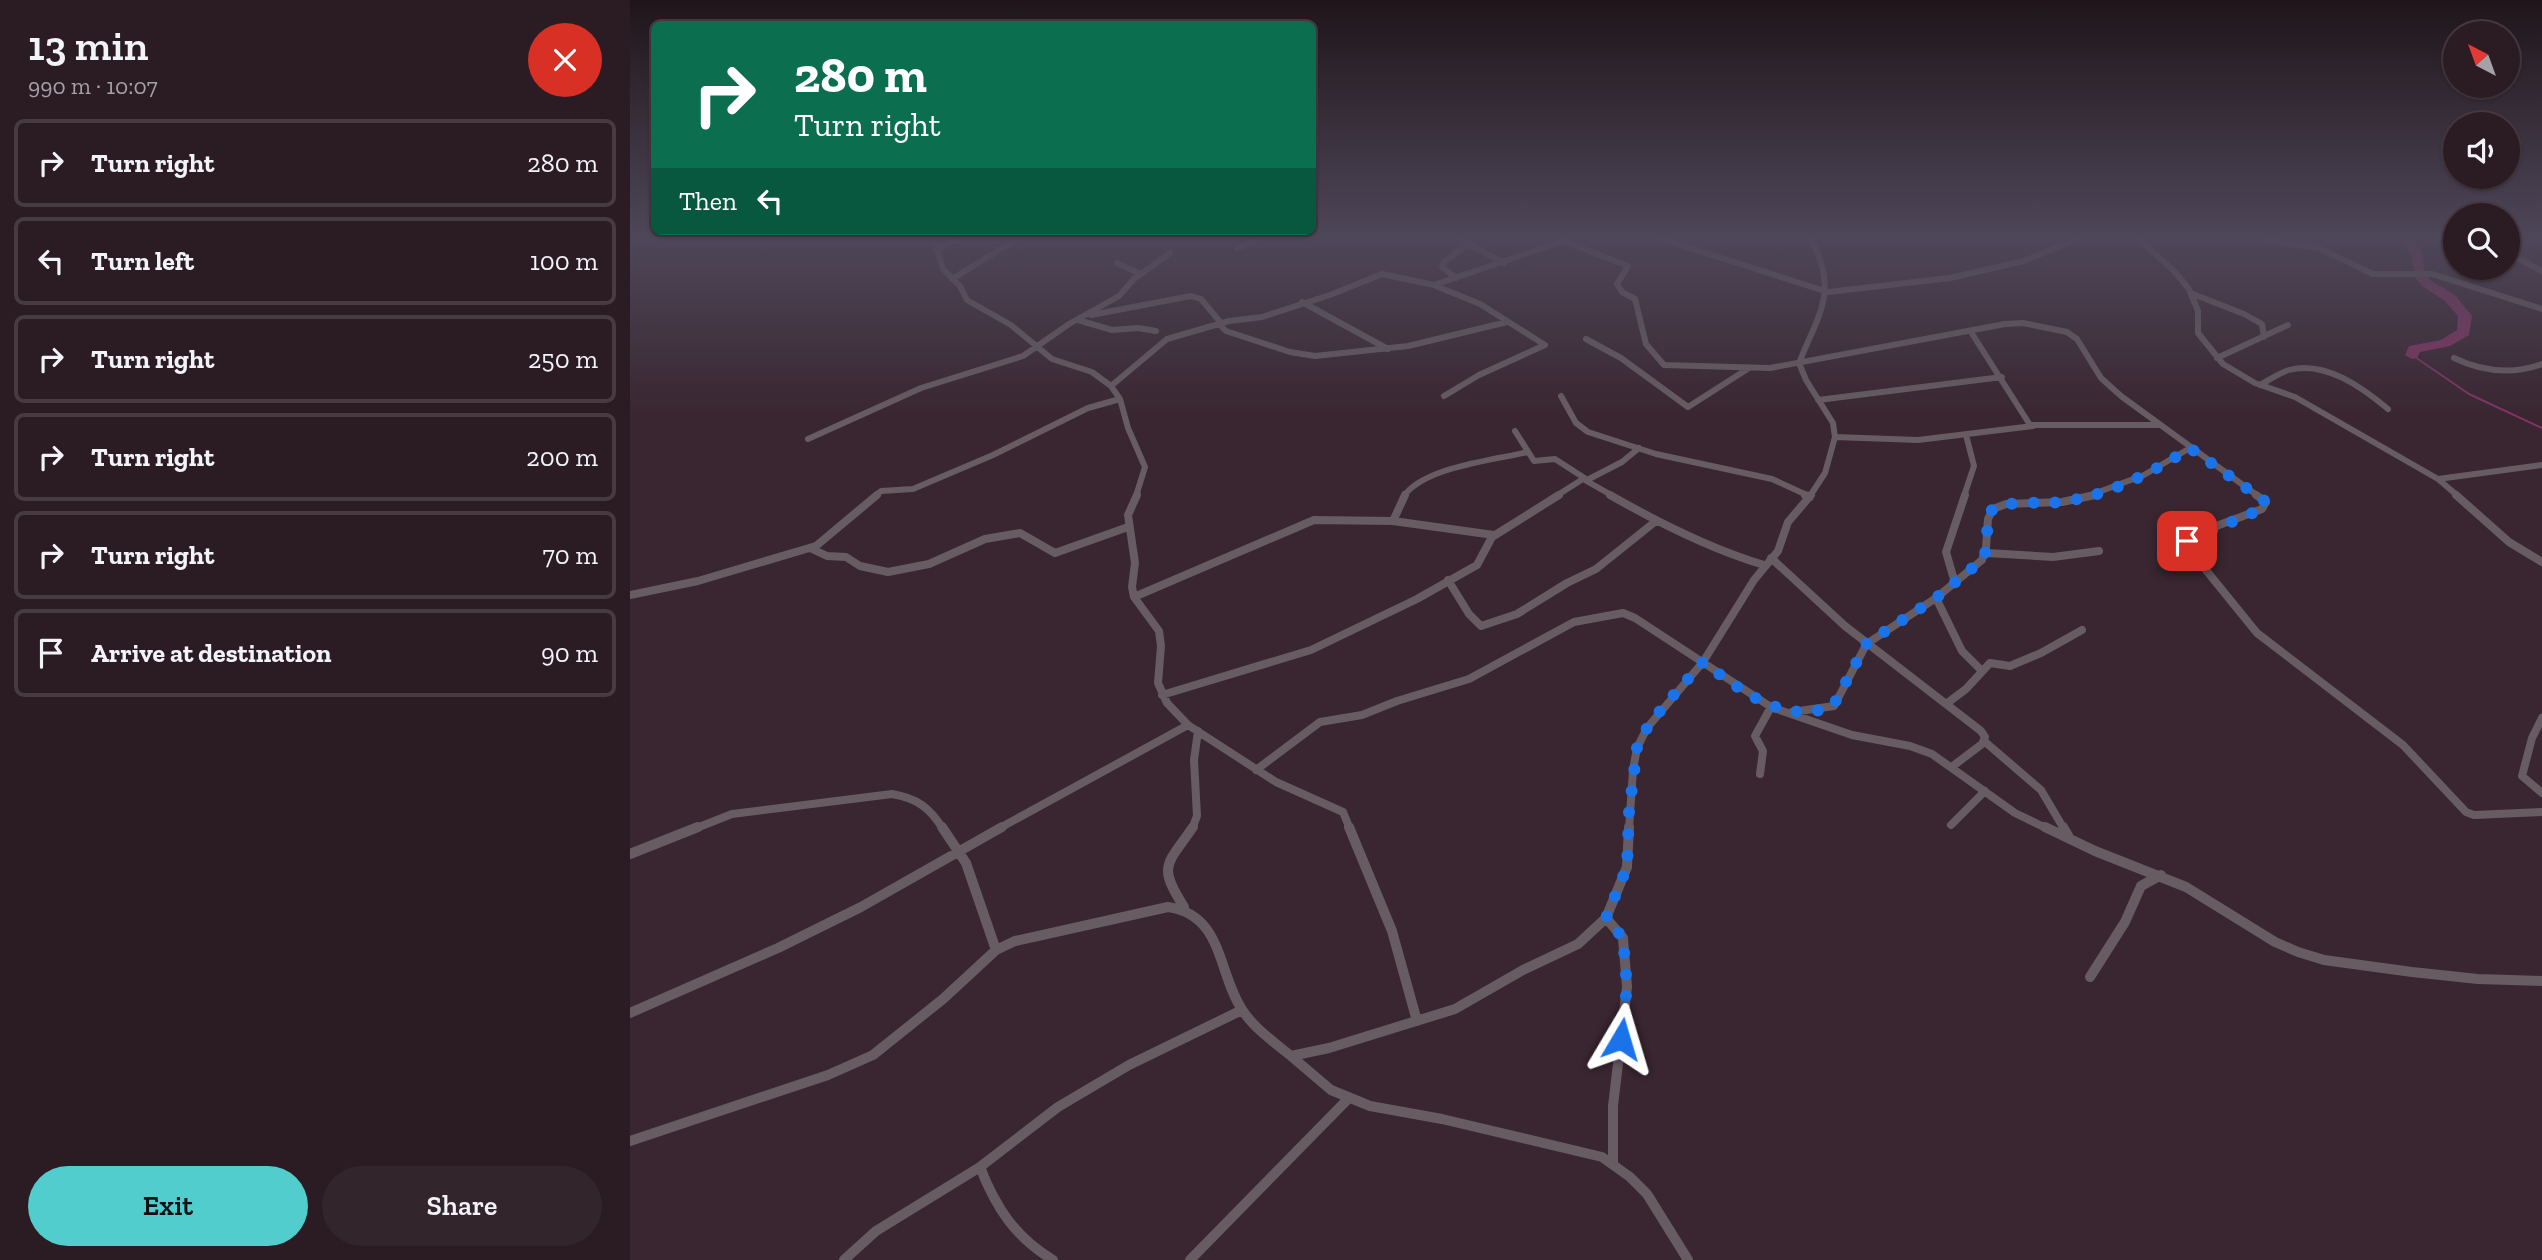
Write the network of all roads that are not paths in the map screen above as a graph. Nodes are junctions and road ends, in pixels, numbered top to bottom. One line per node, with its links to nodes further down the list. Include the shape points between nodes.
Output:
1 (966, 298): 22 (street)
2 (1116, 298): 14 (street)
3 (1182, 298): 14 (street)
4 (1197, 298): 16 (street)
5 (1319, 298): 12 (street)
6 (1465, 298): 15 (street)
7 (1633, 298): 28 (street, via 1643,341 1662,365)
8 (1826, 298): 26 (street)
9 (2192, 298): 24 (street, via 2198,311 2198,333)
10 (2199, 298): 20 (street, via 2246,312 2262,324)
11 (2507, 298): 13 (street)
12 (1302, 302): 16 (street, via 1262,317); 23 (street)
13 (2542, 309)
14 (1079, 318): 18 (street, via 1112,330); 22 (street)
15 (1507, 322): 23 (street); 32 (street, via 1544,346)
16 (1220, 324): 23 (street, via 1235,334 1306,355); 30 (street, via 1163,341)
17 (2288, 325): 20 (street)
18 (1156, 331)
19 (1970, 332): 26 (street); 29 (street); 37 (street, via 2023,323 2067,332 2101,378)
20 (2264, 337): 24 (street)
21 (1586, 339): 28 (street, via 1621,358 1688,407)
22 (1037, 346): 30 (street, via 1052,359 1092,372); 42 (street, via 1006,363 917,389)
23 (1388, 349)
24 (2217, 358): 31 (street)
25 (2454, 358): 27 (street, via 2483,370 2519,371)
26 (1799, 363): 28 (street); 35 (street)
27 (2542, 364)
28 (1749, 368)
29 (2002, 377): 35 (street); 38 (street)
30 (1111, 386): 34 (street)
31 (2260, 386): 36 (street, via 2294,369 2326,374 2362,387); 48 (street, via 2295,397)
32 (1444, 396)
33 (1561, 396): 43 (street, via 1581,428)
34 (1121, 399): 52 (street, via 1145,467); 54 (street, via 1088,408 913,489 881,491 836,532)
35 (1818, 400): 41 (street, via 1833,423)
36 (2388, 409)
37 (2159, 425): 38 (street); 44 (street)
38 (2033, 426): 40 (street)
39 (1515, 431): 45 (street)
40 (1966, 435): 41 (street, via 1918,440); 60 (street, via 1973,466 1945,552)
41 (1835, 436): 49 (street, via 1825,473)
42 (808, 439)
43 (1639, 448): 47 (street); 49 (street, via 1749,472)
44 (2190, 448): 56 (street, via 2141,477 2096,495 1993,509); 81 (street, via 2266,502 2262,509 2184,543 2257,633 2403,746 2466,812 2474,816)
45 (1528, 452): 47 (street, via 1536,462 1555,459); 50 (street, via 1416,483 1404,495)
46 (2542, 465): 48 (street)
47 (1587, 479): 51 (street); 53 (street)
48 (2438, 479): 58 (street, via 2509,541)
49 (1810, 497): 57 (street, via 1788,522 1778,551)
50 (1392, 521): 53 (street); 62 (street, via 1314,520)
51 (1656, 521): 57 (street, via 1741,558); 59 (street, via 1596,569 1494,624 1481,626 1473,619)
52 (1128, 527): 54 (street, via 1055,553 1023,534 989,538 929,564 888,572); 62 (street, via 1135,564)
53 (1494, 535): 59 (street, via 1481,562)
54 (810, 548): 61 (street, via 698,581)
55 (2099, 551): 56 (street, via 2053,557)
56 (1987, 553): 60 (street)
57 (1768, 562): 65 (street); 66 (street)
58 (2542, 562)
59 (1448, 580): 68 (street, via 1319,647)
60 (1955, 583): 63 (street)
61 (630, 595)
62 (1134, 597): 68 (street, via 1159,631)
63 (1936, 598): 65 (street); 67 (street, via 1962,651)
64 (2082, 630): 67 (street, via 2010,666 1993,662)
65 (1867, 643): 69 (street); 71 (street, via 1833,706)
66 (1703, 662): 70 (street); 77 (street, via 1629,614 1586,619 1560,628 1469,679 1362,715 1320,722); 88 (street, via 1663,707 1637,748 1627,867)
67 (1981, 670): 69 (street)
68 (1162, 695): 73 (street)
69 (1946, 704): 75 (street, via 1981,731)
70 (1771, 707): 71 (street); 78 (street, via 1755,736 1763,751)
71 (1789, 712): 76 (street, via 1852,735 1922,750)
72 (2542, 718): 80 (street, via 2522,776)
73 (1188, 726): 74 (street); 84 (street)
74 (1198, 731): 77 (street); 87 (street, via 1197,816 1166,872)
75 (1984, 741): 76 (street); 83 (street, via 2041,790)
76 (1953, 766): 79 (street)
77 (1256, 770): 94 (street, via 1343,812 1392,931)
78 (1760, 774)
79 (1985, 791): 82 (street); 83 (street, via 2015,813)
80 (2542, 793)
81 (2542, 812)
82 (1951, 825)
83 (2070, 839): 86 (street)
84 (958, 851): 85 (street, via 919,799 892,794 732,814); 89 (street); 93 (street, via 778,948)
85 (630, 853)
86 (2161, 875): 90 (street, via 2141,886); 91 (street, via 2275,942 2324,960 2477,979)
87 (1184, 907): 89 (street, via 1046,932); 92 (street, via 1199,918)
88 (1606, 918): 94 (street, via 1553,958 1522,970 1455,1009); 98 (street, via 1623,938 1627,987 1613,1107)
89 (996, 950): 97 (street, via 873,1055 828,1075)
90 (2090, 977)
91 (2542, 981)
92 (1242, 1010): 95 (street); 99 (street, via 1078,1094)
93 (630, 1013)
94 (1417, 1021): 95 (street)
95 (1291, 1056): 96 (street)
96 (1348, 1099): 98 (street, via 1574,1149); 102 (street)
97 (630, 1141)
98 (1613, 1162): 103 (street, via 1647,1194)
99 (980, 1167): 100 (street, via 876,1231); 101 (street, via 1016,1235)
100 (844, 1260)
101 (1053, 1260)
102 (1190, 1260)
103 (1688, 1260)

